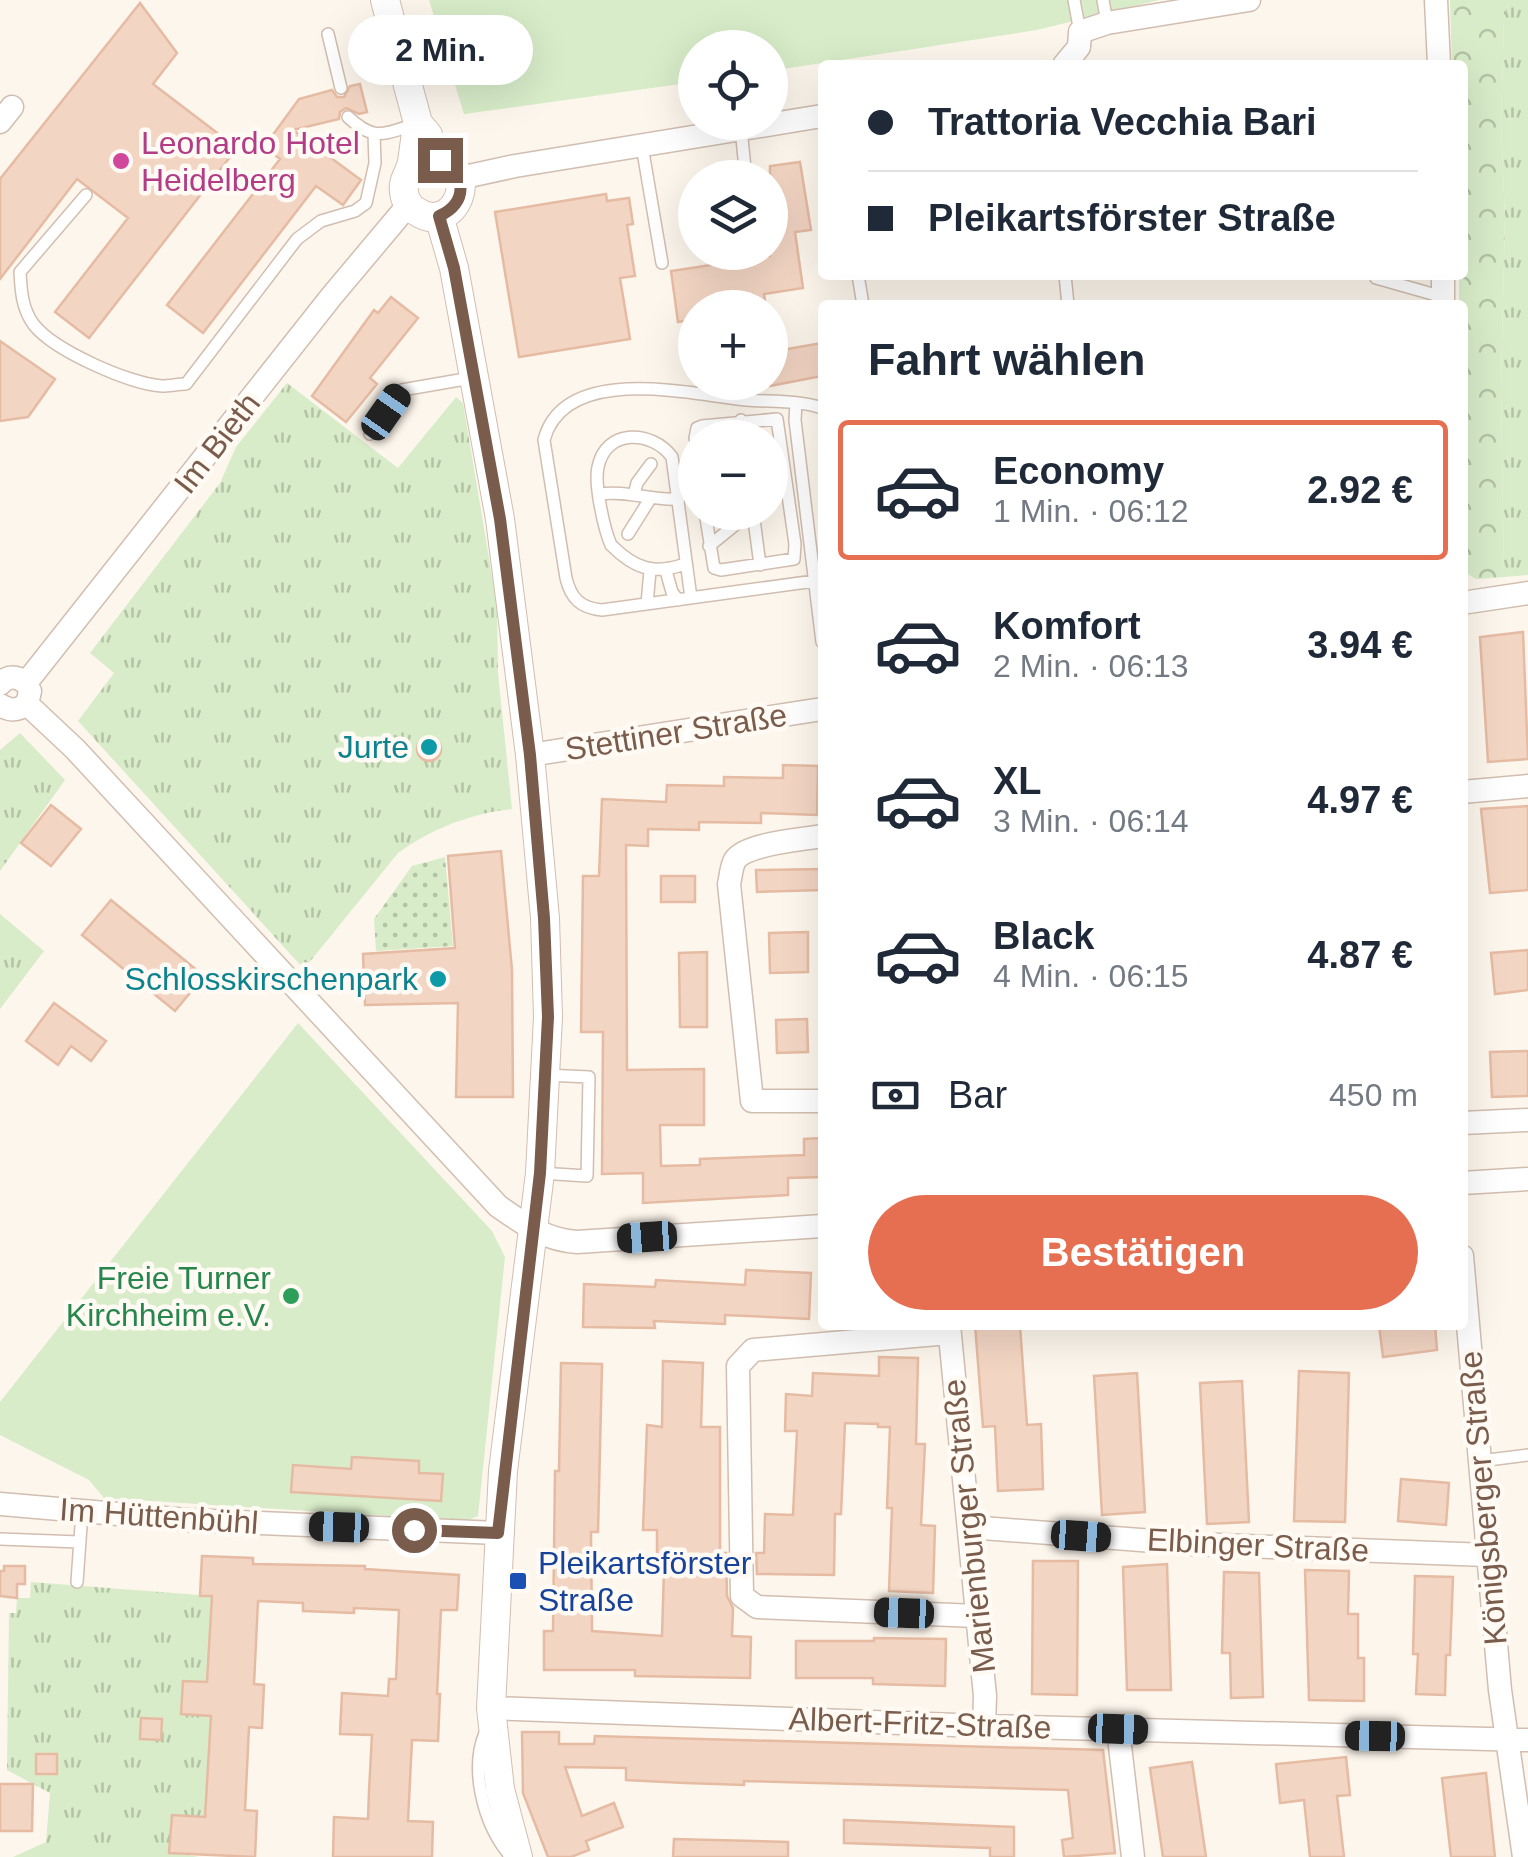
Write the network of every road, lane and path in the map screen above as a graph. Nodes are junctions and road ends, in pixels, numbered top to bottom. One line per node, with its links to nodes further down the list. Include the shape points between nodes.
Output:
1 (385, 0): 15 (street)
2 (1074, 0): 7 (lane)
3 (1249, 0): 5 (street)
4 (1436, 0): 10 (street)
5 (1156, 7): 6 (street)
6 (1105, 12): 7 (street)
7 (1080, 32): 9 (street)
8 (328, 34): 11 (lane)
9 (1068, 60)
10 (1439, 60)
11 (341, 88)
12 (348, 117): 16 (lane)
13 (818, 117): 14 (street)
14 (788, 121)
15 (418, 123): 16 (lane); 19 (street); 20 (street)
16 (374, 134): 21 (lane, via 366,203 297,239 186,384 160,386 112,372 61,349 34,324 22,300 20,272)
17 (678, 140): 18 (street)
18 (642, 146): 20 (street); 24 (lane)
19 (412, 167): 20 (street, via 420,161); 22 (street, via 403,185)
20 (450, 169): 23 (street, via 462,188 455,206)
21 (86, 195)
22 (408, 204): 23 (street); 56 (street, Im Bieth)
23 (439, 216): 27 (street)
24 (662, 263)
25 (1386, 280): 26 (lane)
26 (1443, 292)
27 (476, 377): 32 (lane, via 402,390); 58 (street)
28 (796, 404): 29 (lane); 50 (lane); 54 (lane, via 633,389 580,400 552,420 544,450 569,591 591,609)
29 (818, 407)
30 (741, 420): 31 (lane)
31 (777, 420)
32 (370, 434)
33 (651, 464): 36 (lane)
34 (678, 490): 35 (lane, via 669,453 652,439 634,436 600,458)
35 (600, 494): 36 (lane); 49 (lane, via 611,545)
36 (634, 495): 38 (lane)
37 (788, 496): 47 (lane, via 794,559)
38 (650, 498): 39 (lane); 44 (lane)
39 (678, 498)
40 (682, 530): 46 (lane)
41 (707, 530): 45 (lane)
42 (729, 530): 45 (lane)
43 (755, 530): 47 (lane)
44 (628, 534)
45 (709, 546): 47 (lane, via 714,568)
46 (685, 564): 48 (lane); 52 (lane)
47 (760, 565)
48 (666, 571): 49 (lane); 52 (lane, via 668,584)
49 (650, 572): 54 (lane)
50 (818, 582): 52 (lane)
51 (1528, 592): 53 (street)
52 (685, 599): 54 (lane)
53 (1468, 602)
54 (646, 604)
55 (0, 688): 56 (street, via 8,678 19,678)
56 (27, 694): 70 (street, via 498,1206)
57 (818, 710): 58 (street, Stettiner Straße)
58 (530, 755): 62 (street, via 544,918)
59 (1528, 786): 60 (street)
60 (1468, 791)
61 (818, 837): 63 (street, via 740,855 730,884 752,1101)
62 (544, 1076): 66 (street); 66 (lane, via 589,1076 587,1176)
63 (818, 1101)
64 (1528, 1120): 65 (street)
65 (1468, 1122)
66 (540, 1173): 70 (street)
67 (1528, 1179): 68 (street)
68 (1468, 1183)
69 (818, 1226): 70 (street, via 577,1242)
70 (531, 1229): 79 (street)
71 (1468, 1325): 75 (street, Königsberger Straße)
72 (940, 1330): 84 (street, via 753,1350 738,1366 742,1596 758,1607)
73 (949, 1330): 78 (street, Marienburger Straße)
74 (1528, 1455): 75 (lane)
75 (1480, 1462): 82 (street, Königsberger Straße)
76 (0, 1504): 77 (street, Im Hüttenbühl)
77 (82, 1512): 79 (street, Im Hüttenbühl); 81 (lane)
78 (969, 1527): 82 (street, Elbinger Straße, via 1192,1544); 84 (street, Marienburger Straße)
79 (498, 1533): 85 (street)
80 (0, 1539): 81 (lane)
81 (79, 1542): 83 (lane)
82 (1487, 1554): 88 (street, Königsberger Straße)
83 (77, 1582)
84 (977, 1616): 86 (street, Marienburger Straße)
85 (491, 1714): 86 (street, Albert-Fritz-Straße); 89 (street)
86 (984, 1726): 87 (street, Albert-Fritz-Straße)
87 (1118, 1729): 88 (street, Albert-Fritz-Straße); 90 (street)
88 (1518, 1739): 91 (street, Königsberger Straße)
89 (515, 1857)
90 (1133, 1857)
91 (1524, 1857)

